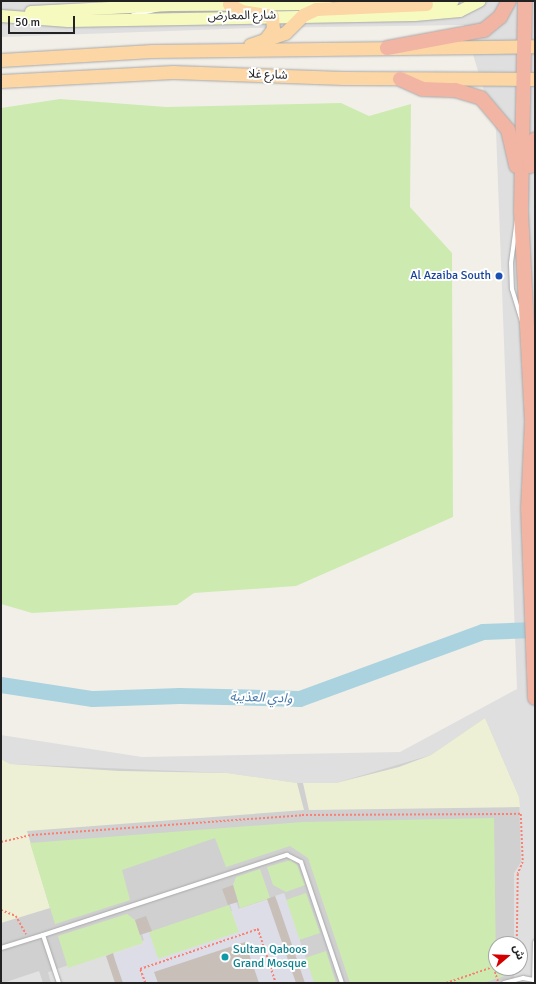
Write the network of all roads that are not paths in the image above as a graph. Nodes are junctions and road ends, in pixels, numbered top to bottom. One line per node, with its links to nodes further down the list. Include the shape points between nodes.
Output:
1 (72, 1): 12 (main road)
2 (96, 1): 11 (main road)
3 (453, 1): 10 (main road, شارع المعارض)
4 (480, 1): 13 (main road, شارع المعارض, via 446,14)
5 (509, 1): 20 (highway, via 500,17 484,30)
6 (525, 1): 19 (highway)
7 (229, 2): 9 (main road, شارع المعارض); 10 (main road, شارع المعارض); 15 (main road, via 241,10); 16 (main road)
8 (162, 3): 9 (main road, شارع المعارض); 11 (main road, شارع المعارض); 17 (lane, via 154,12)
9 (191, 3)
10 (426, 4): 13 (main road, via 316,9)
11 (110, 8): 12 (main road, شارع المعارض)
12 (56, 11): 14 (main road, شارع المعارض)
13 (304, 15): 15 (main road, شارع المعارض); 18 (main road, via 285,33)
14 (1, 16): 17 (main road, شارع المعارض, via 62,21)
15 (272, 16): 16 (main road, شارع المعارض); 18 (main road, via 274,29)
16 (188, 17): 17 (main road, شارع المعارض)
17 (125, 18)
18 (264, 41): 21 (main road)
19 (530, 46): 20 (main road, شارع غلا); 24 (highway)
20 (387, 48): 21 (main road, شارع غلا)
21 (229, 50): 22 (main road, شارع غلا)
22 (1, 60)
23 (400, 79): 24 (main road, شارع غلا); 25 (main road, شارع غلا, via 173,72); 27 (highway, via 422,89 469,93 491,107 508,130)
24 (530, 79): 27 (highway)
25 (1, 81)
26 (535, 138): 29 (highway)
27 (521, 191): 28 (highway)
28 (521, 212): 29 (highway); 30 (lane, via 514,226 512,289)
29 (524, 258): 30 (highway)
30 (526, 330): 31 (highway, via 532,422 528,508)
31 (535, 698)
32 (43, 934): 34 (lane); 36 (lane); 37 (lane, via 287,854 301,862)
33 (535, 942): 35 (lane)
34 (1, 948)
35 (534, 981): 38 (lane, via 522,978)
36 (59, 983)
37 (342, 983)
38 (504, 983)

